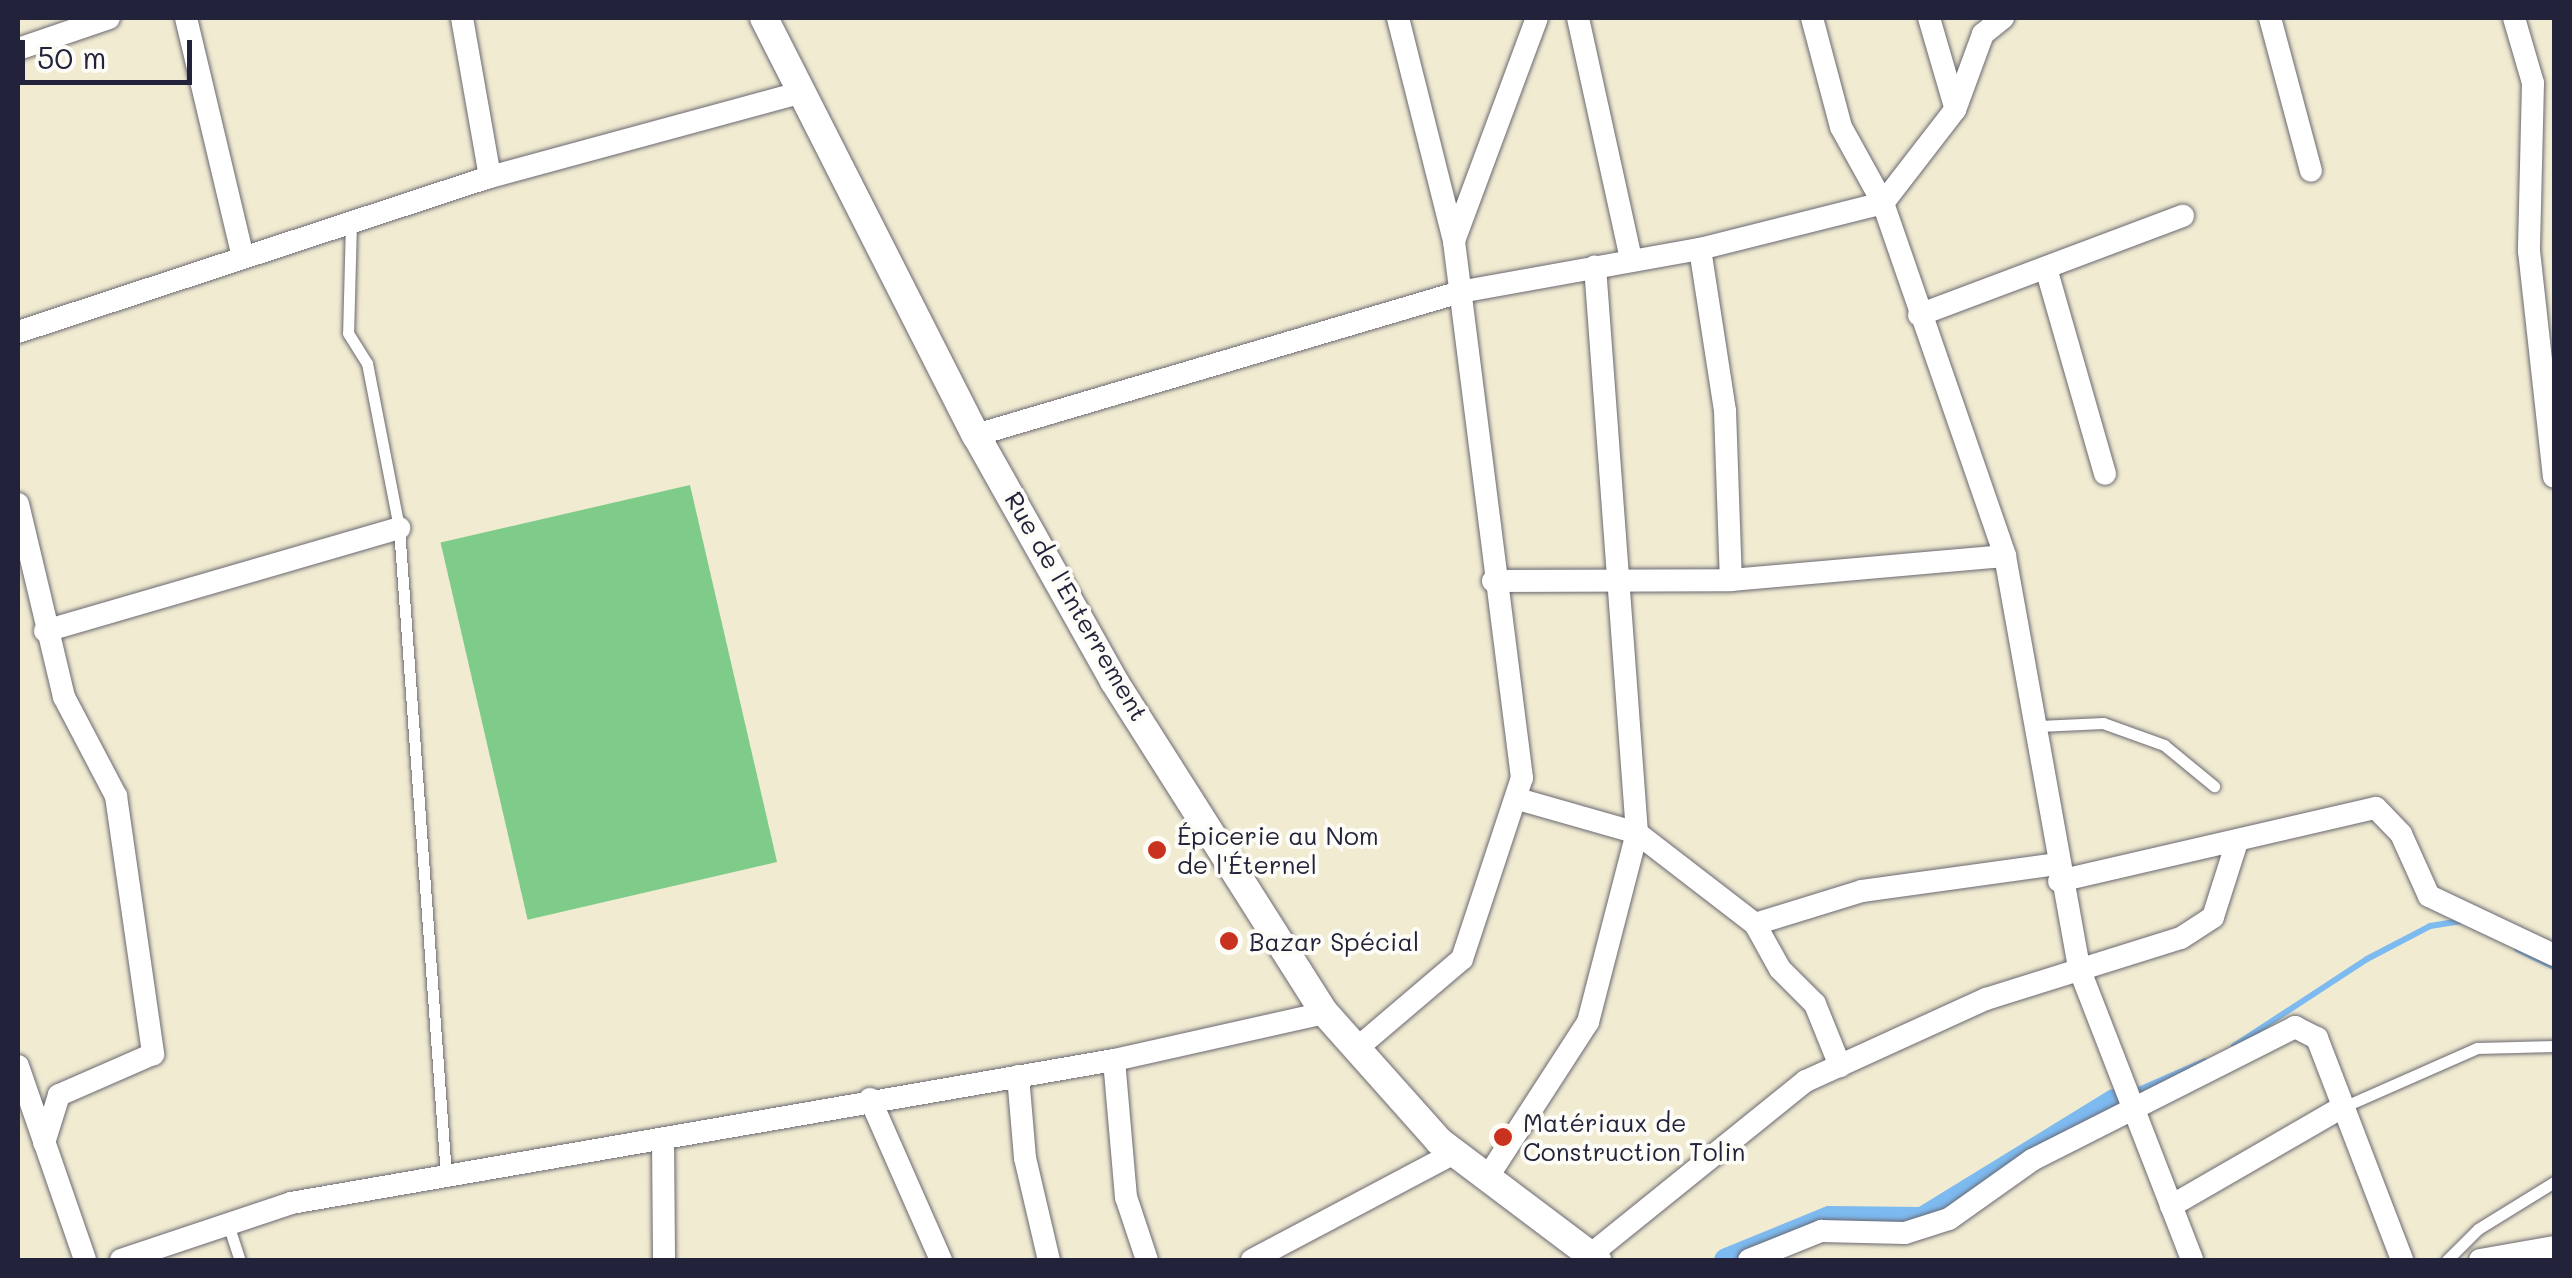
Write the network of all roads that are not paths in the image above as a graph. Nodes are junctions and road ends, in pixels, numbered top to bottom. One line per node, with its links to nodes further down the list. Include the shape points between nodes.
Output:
1 (109, 18): 13 (street)
2 (186, 18): 26 (street)
3 (462, 18): 18 (street)
4 (764, 18): 15 (street, Rue de l'Enterrement)
5 (1398, 18): 24 (street)
6 (1537, 18): 24 (street)
7 (1578, 18): 27 (street)
8 (1812, 18): 19 (street, via 1842,127)
9 (1929, 18): 16 (street)
10 (2003, 18): 16 (street, via 1983,34)
11 (2270, 18): 17 (street)
12 (2514, 18): 14 (street)
13 (18, 48)
14 (2544, 80): 22 (street)
15 (802, 92): 18 (street); 33 (street, Rue de l'Enterrement)
16 (1956, 110): 19 (street)
17 (2311, 171)
18 (490, 177): 23 (street)
19 (1883, 203): 25 (street); 31 (street)
20 (2554, 208): 22 (street)
21 (2183, 216): 29 (street)
22 (2530, 218): 34 (street)
23 (352, 221): 26 (street); 38 (lane, via 348,333 367,363)
24 (1454, 241): 30 (street)
25 (1700, 249): 27 (street); 42 (street, via 1725,411)
26 (242, 253): 32 (street)
27 (1631, 260): 28 (street)
28 (1595, 267): 30 (street); 40 (street)
29 (2046, 268): 31 (street); 35 (street)
30 (1460, 292): 33 (street); 41 (street)
31 (1919, 315): 39 (street)
32 (18, 332)
33 (976, 435): 53 (street, Rue de l'Enterrement, via 1114,681)
34 (2552, 441): 36 (street)
35 (2105, 474)
36 (2554, 477)
37 (18, 504): 43 (street)
38 (398, 528): 43 (street); 67 (lane)
39 (2006, 556): 42 (street); 44 (street)
40 (1617, 577): 41 (street); 42 (street); 47 (street)
41 (1493, 580): 46 (street, via 1517,719)
42 (1731, 580)
43 (45, 631): 64 (street, via 64,697 116,796 152,1054 59,1095)
44 (2038, 726): 45 (lane, via 2103,723 2164,744); 49 (street)
45 (2214, 786)
46 (1518, 798): 47 (street); 55 (street, via 1462,959)
47 (1637, 832): 50 (street); 66 (street, via 1588,1022)
48 (2237, 842): 49 (street); 51 (street, via 2376,808 2401,834 2428,896); 52 (street, via 2213,916 2181,938)
49 (2057, 872): 50 (street, via 1862,891); 52 (street)
50 (1754, 924): 58 (street, via 1780,969 1816,1004)
51 (2554, 955)
52 (2079, 968): 58 (street); 62 (street)
53 (1325, 1012): 55 (street, Rue de l'Enterrement); 56 (street)
54 (2554, 1046): 61 (lane, via 2478,1048)
55 (1356, 1050): 65 (street, Rue de l'Enterrement)
56 (1114, 1060): 59 (street); 79 (street, via 1126,1197)
57 (18, 1066): 64 (street)
58 (1840, 1066): 72 (street, via 1756,1113)
59 (1018, 1076): 60 (street); 78 (street, via 1025,1158)
60 (870, 1099): 63 (street); 77 (street)
61 (2339, 1109): 62 (street, via 2316,1038 2295,1027); 69 (street); 83 (street)
62 (2130, 1111): 69 (street); 81 (street, via 1921,1231 1821,1231)
63 (662, 1139): 67 (street); 76 (street)
64 (44, 1143): 73 (street)
65 (1454, 1153): 66 (street, Rue de l'Enterrement); 80 (street)
66 (1490, 1175): 72 (street, Rue de l'Enterrement)
67 (446, 1176): 70 (street, via 291,1202)
68 (2554, 1182): 84 (lane, via 2478,1229)
69 (2170, 1206): 82 (street)
70 (228, 1224): 74 (street); 75 (lane)
71 (2554, 1247): 85 (street)
72 (1593, 1258)
73 (85, 1260)
74 (120, 1260)
75 (240, 1260)
76 (664, 1260)
77 (941, 1260)
78 (1050, 1260)
79 (1147, 1260)
80 (1252, 1260)
81 (1749, 1260)
82 (2192, 1260)
83 (2402, 1260)
84 (2447, 1260)
85 (2480, 1260)

